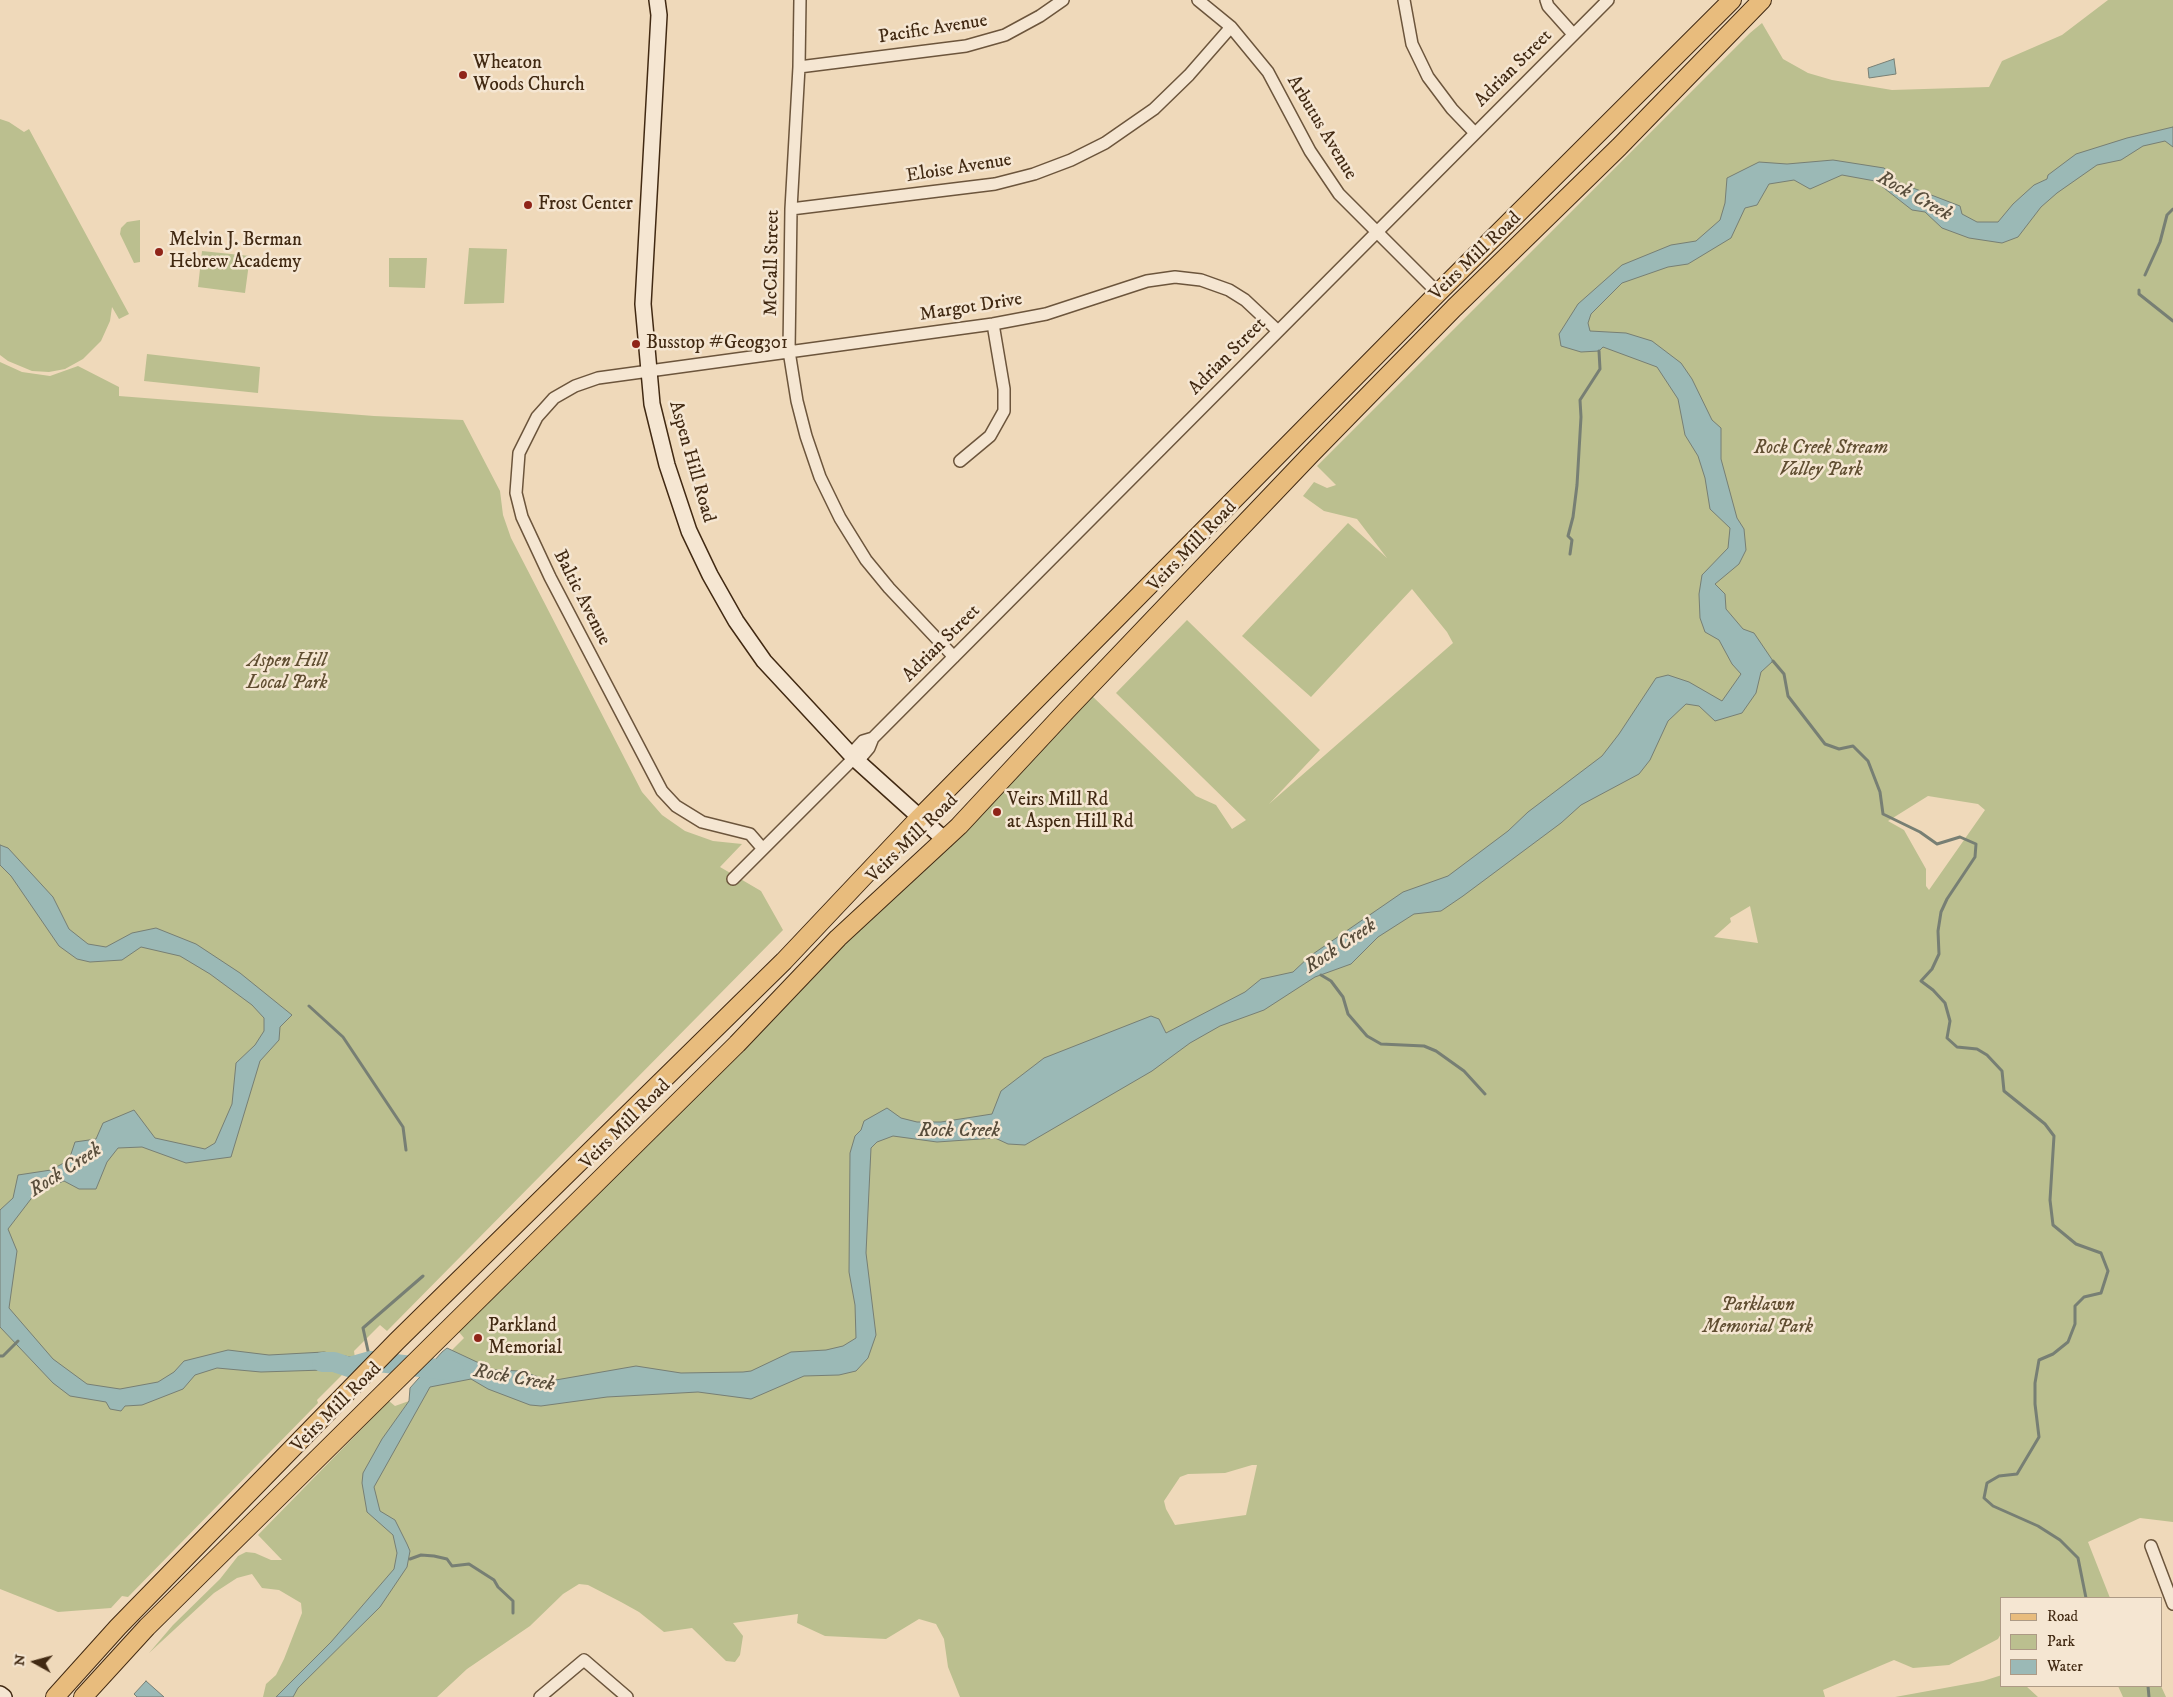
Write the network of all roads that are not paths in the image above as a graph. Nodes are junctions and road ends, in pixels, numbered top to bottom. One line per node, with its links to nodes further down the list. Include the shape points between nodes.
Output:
1 (657, 0): 24 (street, Aspen Hill Road, via 659,15 643,304)
2 (800, 0): 12 (street, McCall Street)
3 (1063, 0): 12 (street, Pacific Avenue, via 1005,35 966,46)
4 (1198, 0): 10 (street, Arbutus Avenue)
5 (1404, 0): 15 (street, via 1412,44 1428,78)
6 (1546, 0): 11 (street)
7 (1608, 0): 11 (street, Adrian Street)
8 (1732, 0): 13 (main road, Veirs Mill Road)
9 (1762, 0): 14 (main road, Veirs Mill Road)
10 (1231, 27): 16 (street, Eloise Avenue, via 1154,109 1105,143 1071,160 995,184); 17 (street, Arbutus Avenue, via 1268,72 1310,151 1339,194)
11 (1573, 34): 15 (street, Adrian Street)
12 (799, 67): 16 (street, McCall Street)
13 (1661, 71): 14 (main road); 18 (main road, Veirs Mill Road)
14 (1676, 86): 19 (main road, Veirs Mill Road, via 1619,147)
15 (1475, 133): 17 (street, Adrian Street)
16 (791, 209): 23 (street, McCall Street)
17 (1377, 232): 20 (street, Arbutus Avenue); 22 (street, Adrian Street)
18 (1483, 248): 19 (main road); 20 (main road, Veirs Mill Road)
19 (1498, 265): 29 (main road, Veirs Mill Road, via 1312,453)
20 (1438, 293): 28 (main road, Veirs Mill Road)
21 (994, 324): 22 (street, Margot Drive, via 1046,314 1147,281 1175,277 1201,280 1229,290 1245,300); 23 (street, Margot Drive); 25 (street, via 1004,388 1004,411 990,436)
22 (1278, 331): 26 (street, Adrian Street)
23 (789, 351): 24 (street, Margot Drive); 26 (street, McCall Street, via 796,401 806,436 820,477 840,518 866,560)
24 (648, 370): 27 (street, Aspen Hill Road, via 652,404 667,466 689,531 710,575 764,661); 30 (street, Baltic Avenue, via 598,378 554,398 537,417 519,453 516,493 522,517 550,577 662,791 676,806 702,822 750,834)
25 (960, 461)
26 (954, 657): 27 (street, Adrian Street, via 873,738 863,741)
27 (854, 758): 28 (street, Aspen Hill Road); 30 (street, Adrian Street)
28 (920, 817): 29 (street, Aspen Hill Road); 36 (main road, Veirs Mill Road, via 784,961 397,1341 118,1627)
29 (944, 840): 37 (main road, Veirs Mill Road, via 838,938 737,1044 147,1627)
30 (763, 849): 31 (street, Adrian Street)
31 (733, 879)
32 (2151, 1546): 33 (street)
33 (2173, 1604)
34 (0, 1694): 35 (street)
35 (4, 1697)
36 (55, 1697)
37 (83, 1697)
38 (540, 1697): 39 (street, via 584,1660)
39 (627, 1697)

